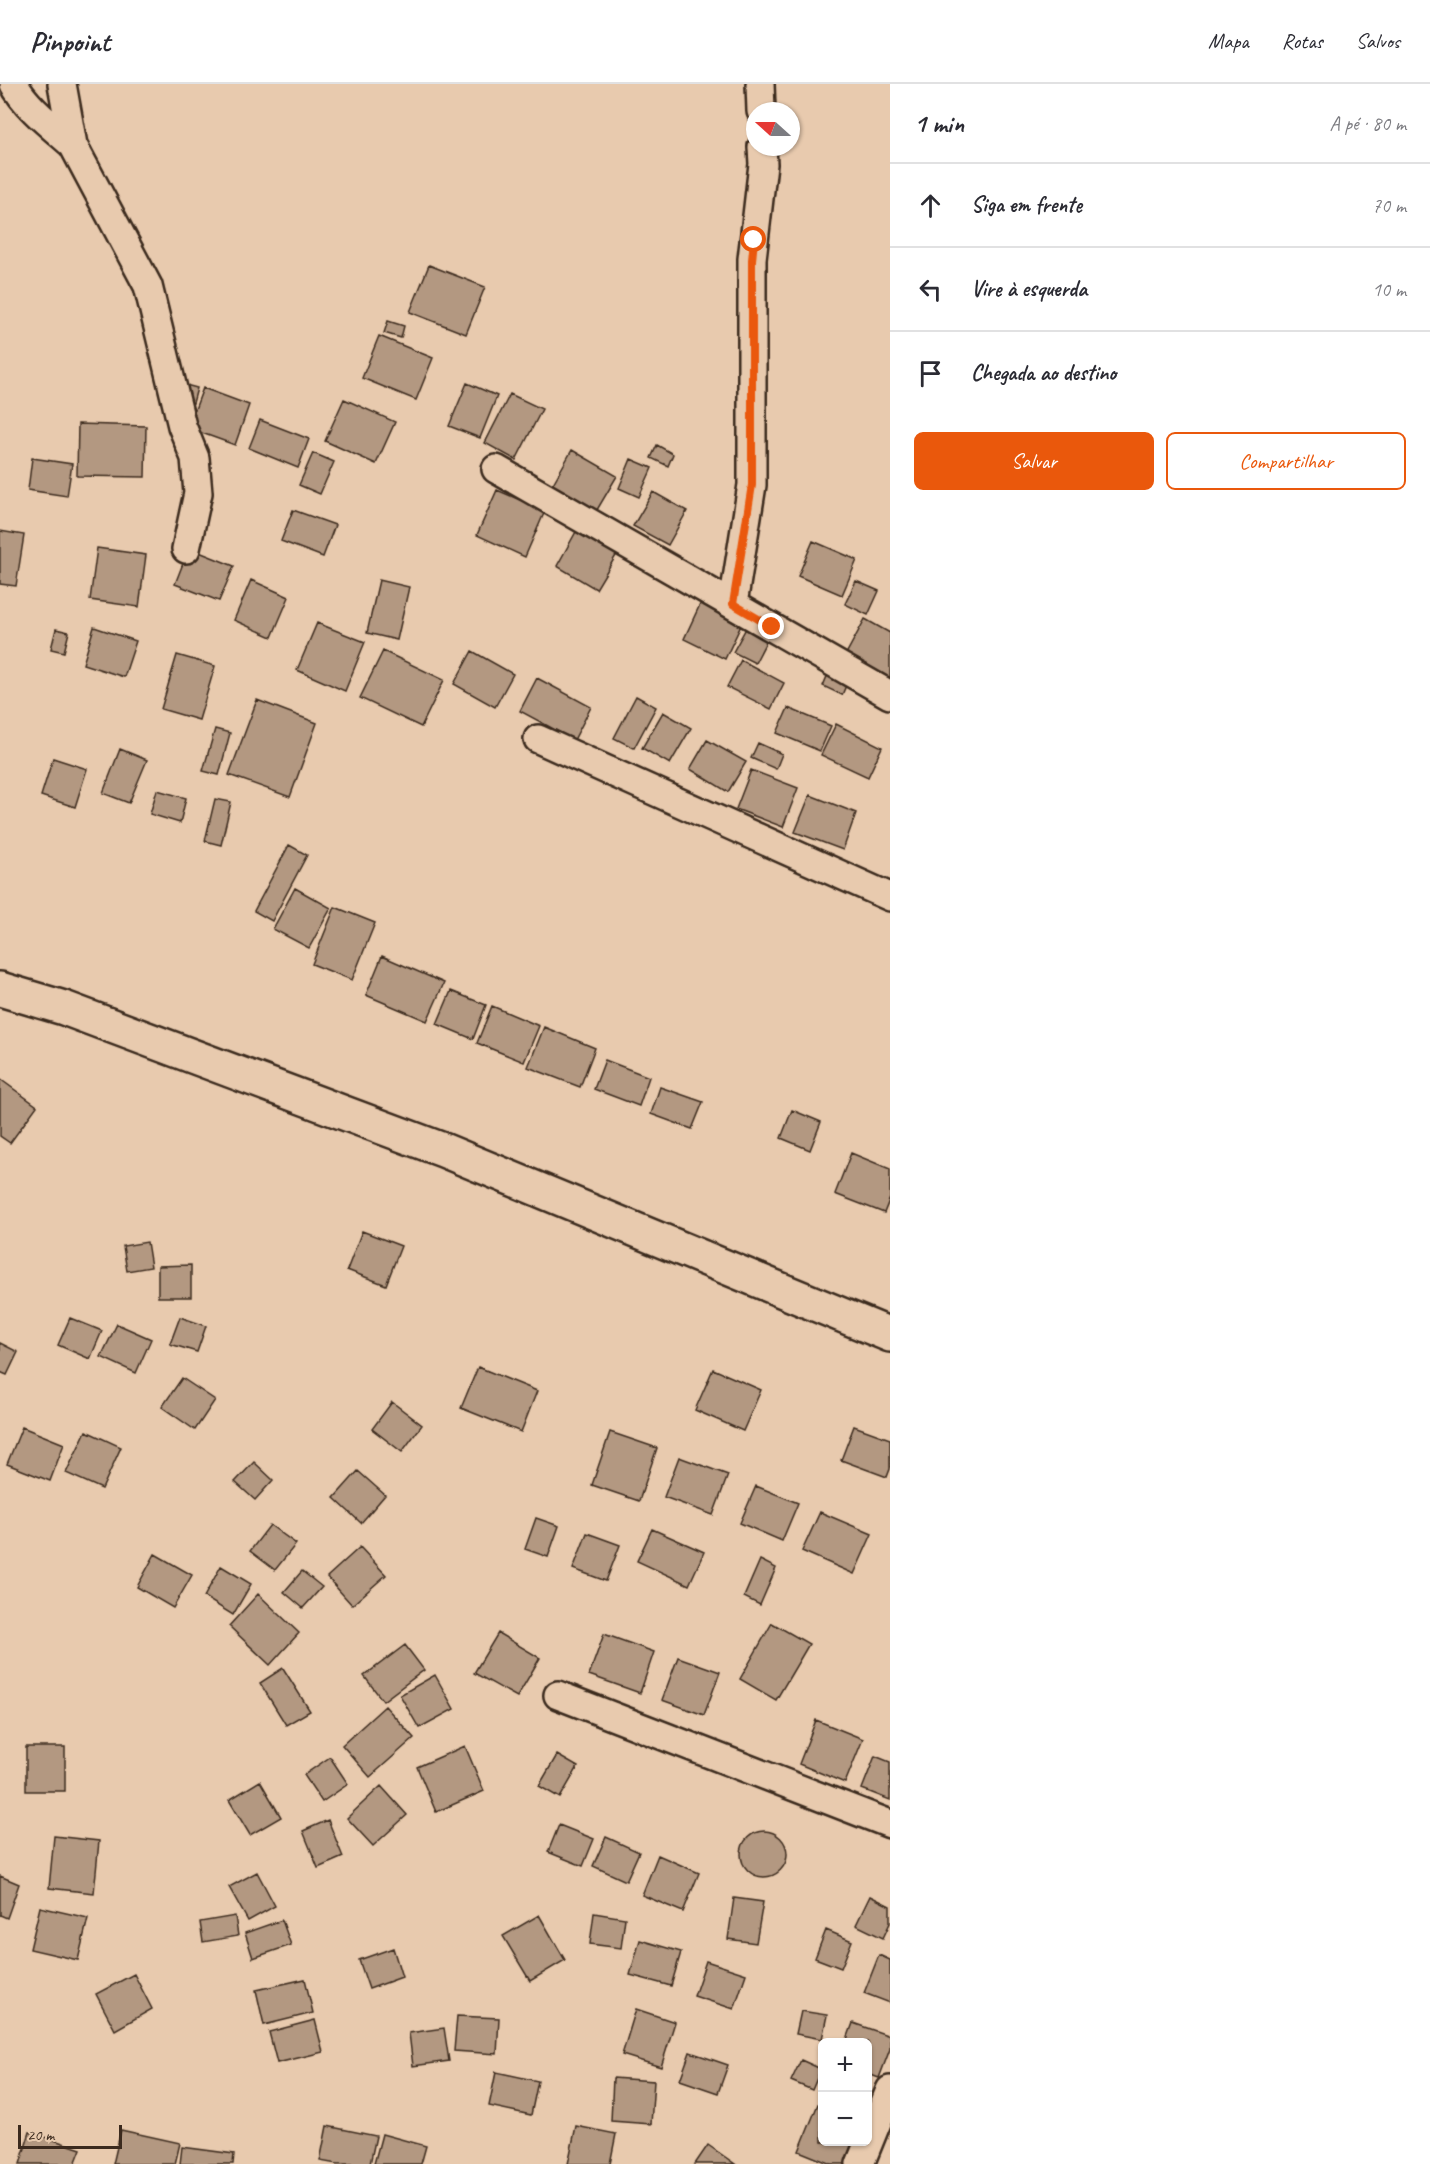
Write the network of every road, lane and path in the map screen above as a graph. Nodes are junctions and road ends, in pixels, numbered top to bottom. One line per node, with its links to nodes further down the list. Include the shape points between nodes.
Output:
1 (14, 84): 5 (street)
2 (62, 84): 5 (street)
3 (760, 84): 4 (street)
4 (761, 102)
5 (73, 145): 8 (street, via 148,286 182,426 195,458 198,493)
6 (763, 156): 9 (street, via 752,260 752,485)
7 (496, 469): 9 (street)
8 (186, 549)
9 (733, 604): 10 (street)
10 (890, 695)
11 (538, 739): 12 (street)
12 (890, 897)
13 (0, 989): 14 (highway, via 64,1008 443,1150)
14 (890, 1335)
15 (558, 1695): 16 (street)
16 (890, 1824)
17 (890, 2090): 18 (street)
18 (860, 2164)

